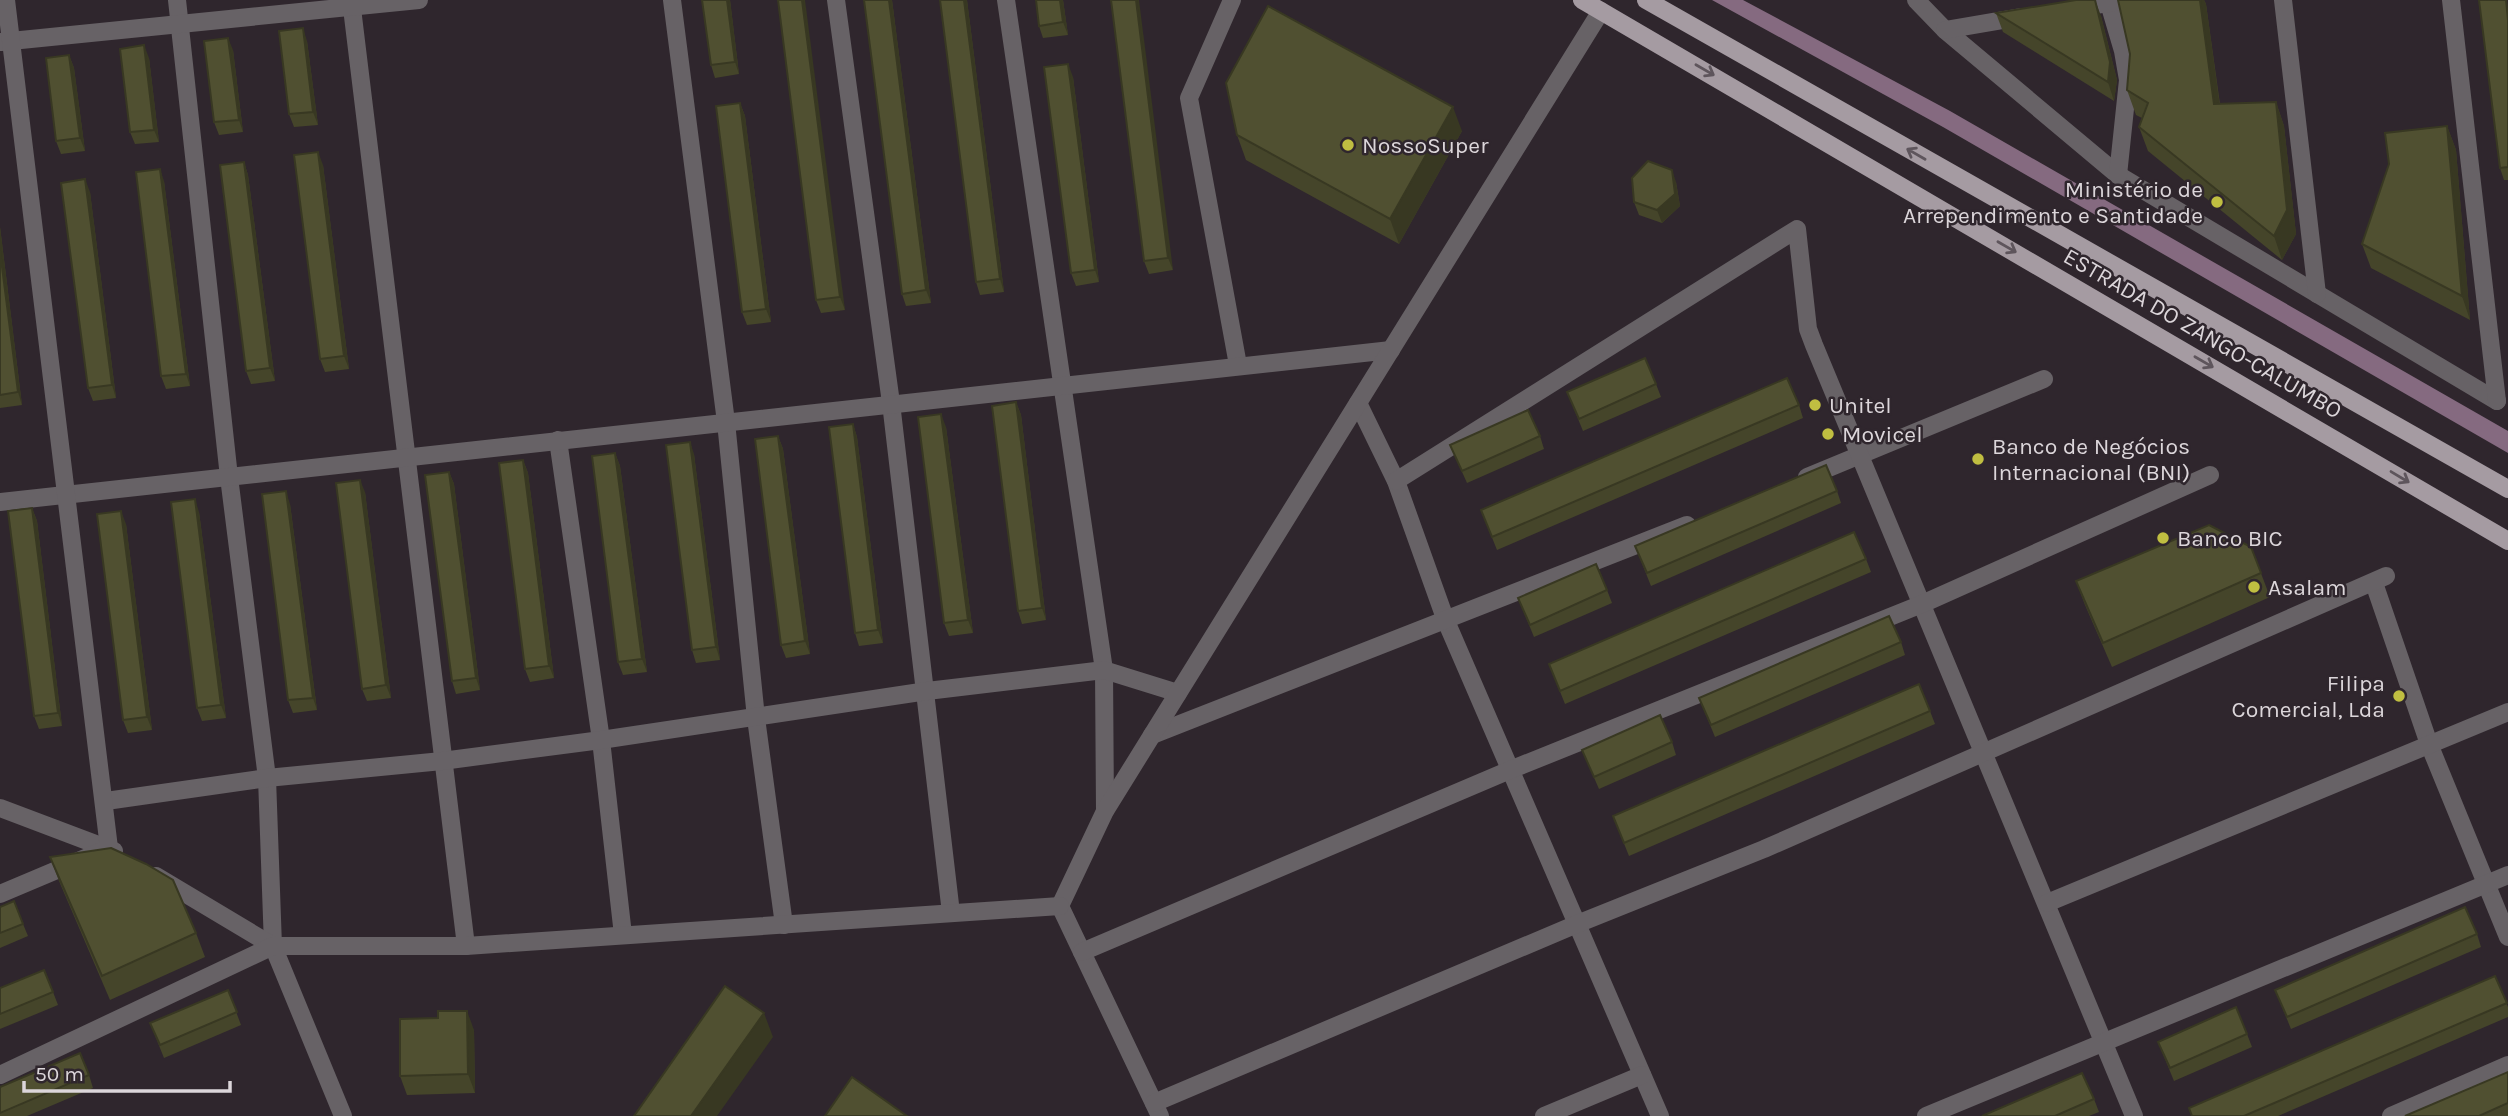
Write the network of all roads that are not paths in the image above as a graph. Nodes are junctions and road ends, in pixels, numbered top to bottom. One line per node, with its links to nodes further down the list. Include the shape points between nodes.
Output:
1 (6, 0): 19 (street)
2 (177, 0): 17 (street)
3 (419, 0): 15 (street)
4 (672, 0): 29 (street)
5 (836, 0): 27 (street)
6 (1006, 0): 26 (street)
7 (1231, 0): 23 (street, via 1189,98)
8 (1582, 0): 16 (main road, ESTRADA DO ZANGO-CALUMBO)
9 (1646, 0): 37 (main road, ESTRADA DO ZANGO-CALUMBO, one-way to 9)
10 (1916, 0): 18 (street)
11 (2127, 0): 14 (street)
12 (2283, 0): 21 (street)
13 (2451, 0): 24 (street)
14 (2109, 1): 18 (street); 20 (street, via 2128,80)
15 (351, 3): 17 (street); 32 (street)
16 (1601, 11): 22 (street); 41 (main road, ESTRADA DO ZANGO-CALUMBO, one-way to 41)
17 (180, 24): 19 (street); 34 (street)
18 (1945, 30): 20 (street)
19 (5, 41): 38 (street)
20 (2118, 175): 21 (street)
21 (2317, 294): 24 (street, via 2497,401)
22 (1391, 350): 23 (street); 28 (street)
23 (1238, 365): 26 (street)
24 (2501, 373)
25 (2044, 379): 31 (street)
26 (1061, 384): 27 (street); 44 (street)
27 (891, 403): 29 (street); 45 (street)
28 (1358, 403): 35 (street); 46 (street)
29 (726, 422): 30 (street); 48 (street)
30 (558, 440): 32 (street); 50 (street)
31 (1858, 456): 35 (street, via 1808,330 1797,229); 36 (street); 42 (street)
32 (404, 457): 34 (street); 53 (street)
33 (2210, 475): 42 (street)
34 (229, 477): 38 (street); 55 (street)
35 (1396, 481): 43 (street)
36 (1794, 482)
37 (2508, 489)
38 (64, 495): 39 (street); 56 (street)
39 (0, 502)
40 (1704, 518): 43 (street)
41 (2508, 541)
42 (1922, 604): 52 (street); 54 (street)
43 (1446, 621): 49 (street); 54 (street)
44 (1104, 670): 45 (street); 46 (street); 58 (street)
45 (927, 691): 48 (street); 65 (street)
46 (1178, 693): 49 (street)
47 (2508, 712): 51 (street)
48 (757, 718): 50 (street); 67 (street)
49 (1152, 735): 58 (street)
50 (601, 740): 53 (street); 68 (street)
51 (2429, 744): 52 (street, via 2380,579); 61 (street); 63 (street)
52 (1983, 751): 63 (street); 66 (street, via 1764,849)
53 (442, 761): 55 (street); 71 (street)
54 (1510, 770): 66 (street); 72 (street)
55 (267, 778): 56 (street); 70 (street)
56 (106, 801): 59 (street)
57 (0, 808): 59 (street)
58 (1105, 811): 64 (street)
59 (109, 848): 62 (street); 70 (street)
60 (2508, 875): 61 (street)
61 (2488, 885): 69 (street); 73 (street)
62 (0, 894)
63 (2047, 903): 73 (street)
64 (1060, 906): 65 (street); 72 (street)
65 (951, 913): 67 (street)
66 (1577, 924): 76 (street); 77 (street)
67 (784, 925): 68 (street)
68 (623, 935): 71 (street)
69 (2508, 936)
70 (273, 946): 71 (street); 75 (street); 78 (street)
71 (466, 946)
72 (1082, 952): 77 (street)
73 (2105, 1044): 81 (street); 82 (street)
74 (2508, 1065): 83 (street)
75 (0, 1075)
76 (1642, 1075): 79 (street); 80 (street)
77 (1157, 1109)
78 (337, 1114)
79 (1544, 1116)
80 (1660, 1116)
81 (1926, 1116)
82 (2134, 1116)
83 (2391, 1116)

